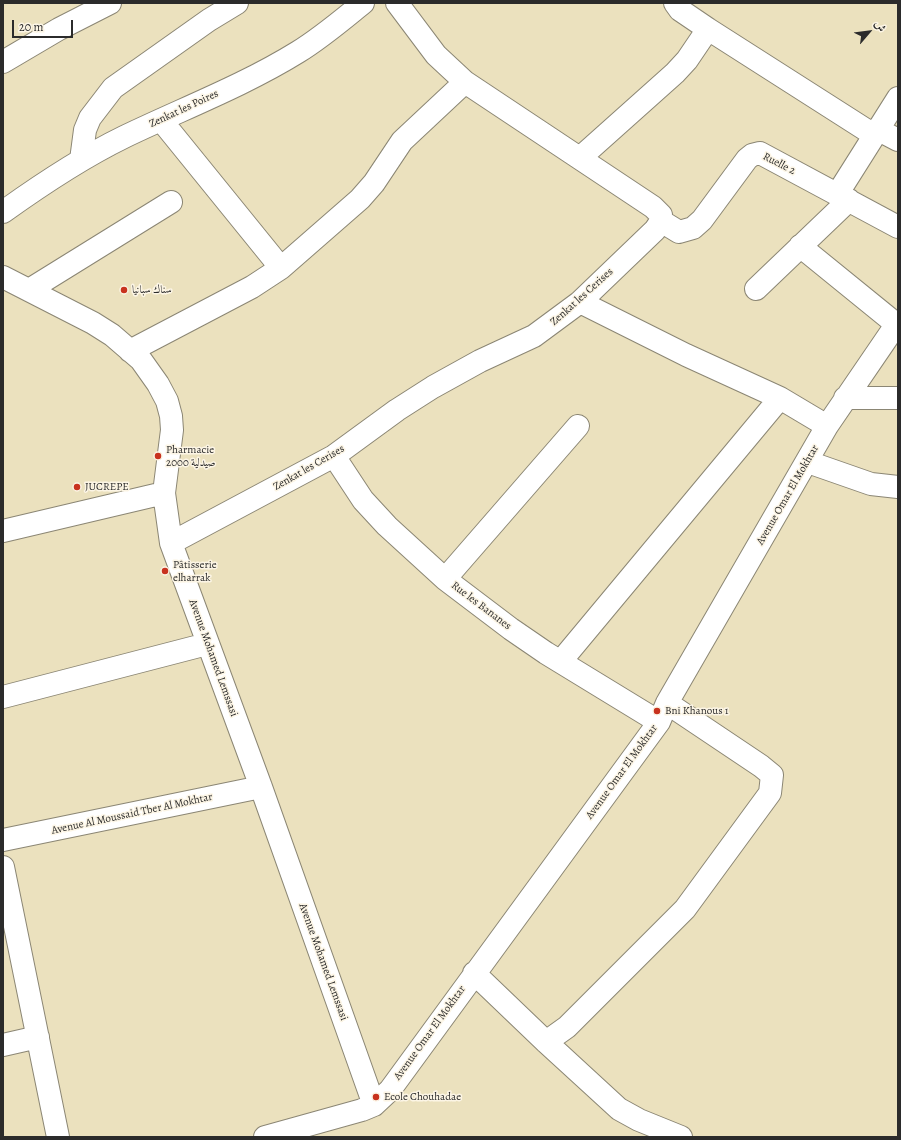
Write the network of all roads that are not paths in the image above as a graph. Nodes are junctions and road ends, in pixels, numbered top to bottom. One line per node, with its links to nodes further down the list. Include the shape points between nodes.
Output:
1 (110, 3): 7 (street, via 58,29)
2 (237, 3): 14 (street, via 113,88 90,118 85,130)
3 (363, 3): 10 (street, Zenkat les Poires, via 298,52 239,84)
4 (675, 3): 6 (street, via 680,10)
5 (404, 6): 8 (street, via 436,54)
6 (708, 29): 11 (street); 13 (street, via 675,73)
7 (3, 62)
8 (465, 82): 13 (street); 21 (street, via 410,133 360,199)
9 (898, 98): 11 (street)
10 (161, 120): 14 (street, Zenkat les Poires); 21 (street)
11 (875, 132): 12 (street); 15 (street)
12 (898, 140)
13 (581, 157): 18 (street, via 653,207 661,215)
14 (81, 160): 17 (street, Zenkat les Poires)
15 (844, 196): 18 (street, Ruelle 2, via 757,153 747,159 702,220 693,228 679,232); 19 (street, Ruelle 2); 20 (street)
16 (171, 202): 24 (street)
17 (3, 212)
18 (661, 221): 25 (street, Zenkat les Cerises, via 655,230)
19 (898, 227)
20 (800, 246): 23 (street); 26 (street)
21 (281, 268): 27 (street, via 252,287)
22 (3, 277): 24 (street, Avenue Mohamed Lemssasi)
23 (756, 289)
24 (29, 290): 27 (street, Avenue Mohamed Lemssasi, via 93,323)
25 (580, 302): 28 (street); 33 (street, Zenkat les Cerises, via 534,336 480,361 397,410)
26 (894, 333): 29 (street, Avenue Omar El Mokhtar)
27 (130, 351): 36 (street, Avenue Mohamed Lemssasi, via 141,360 158,384 171,416 172,430)
28 (780, 398): 32 (street); 41 (street)
29 (845, 398): 30 (street); 32 (street, Avenue Omar El Mokhtar)
30 (898, 398)
31 (578, 426): 39 (street)
32 (828, 426): 34 (street, Avenue Omar El Mokhtar)
33 (334, 456): 38 (street, Zenkat les Cerises); 39 (street, Rue les Bananes, via 363,500 387,526)
34 (808, 462): 35 (street, via 871,484); 43 (street, Avenue Omar El Mokhtar)
35 (898, 487)
36 (164, 493): 37 (street); 38 (street, Avenue Mohamed Lemssasi)
37 (3, 531)
38 (171, 543): 40 (street, Avenue Mohamed Lemssasi)
39 (445, 579): 41 (street, Rue les Bananes, via 511,629)
40 (208, 644): 42 (street); 44 (street, Avenue Mohamed Lemssasi)
41 (561, 661): 43 (street, Rue les Bananes)
42 (3, 697)
43 (663, 712): 47 (street, Avenue Omar El Mokhtar); 49 (street, Rue les Bananes, via 761,766 772,775 770,793 685,909 567,1027)
44 (260, 787): 45 (street, Avenue Al Moussaid Tber Al Mokhtar); 51 (street, Avenue Mohamed Lemssasi)
45 (3, 840)
46 (3, 867): 48 (street)
47 (474, 973): 49 (street); 51 (street, Avenue Omar El Mokhtar, via 390,1090)
48 (38, 1037): 50 (street); 52 (street)
49 (546, 1042): 54 (street, via 619,1109)
50 (3, 1045)
51 (374, 1105): 53 (street, Avenue Omar El Mokhtar)
52 (58, 1137)
53 (265, 1137)
54 (681, 1137)

